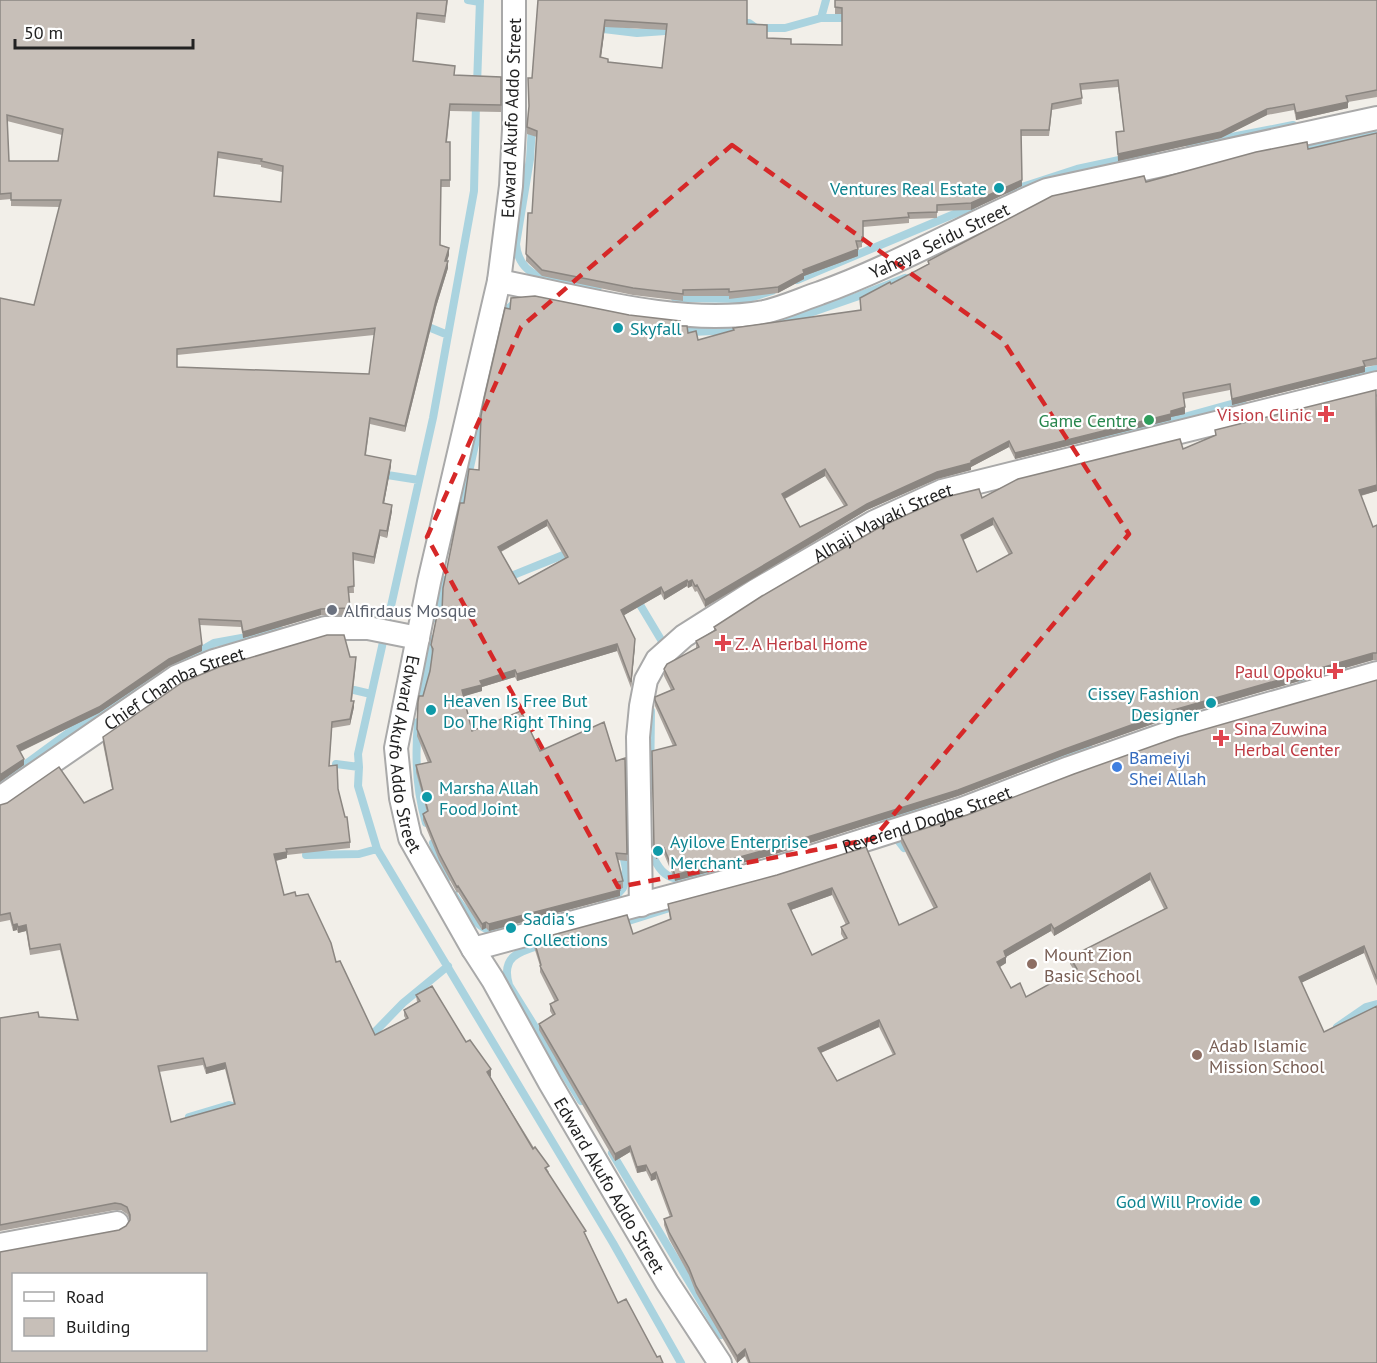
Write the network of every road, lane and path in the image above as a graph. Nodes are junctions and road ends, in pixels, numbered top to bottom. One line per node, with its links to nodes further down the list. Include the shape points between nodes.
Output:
1 (514, 0): 3 (street, Edward Akufo Addo Street, via 511,186)
2 (1377, 117): 3 (street, Yahaya Seidu Street, via 1047,190 856,280 765,312 681,315)
3 (499, 281): 5 (street, Edward Akufo Addo Street)
4 (1377, 383): 8 (street, Alhaji Mayaki Street, via 942,491 873,522 684,636 657,660 646,680 641,706)
5 (418, 638): 7 (street, Chief Chamba Street, via 368,628 325,628 214,661 176,677); 9 (street, Edward Akufo Addo Street, via 396,748 401,798 410,838)
6 (1377, 673): 8 (street, Reverend Dogbe Street, via 1174,731 887,834)
7 (0, 798)
8 (641, 905): 9 (street, Reverend Dogbe Street)
9 (473, 949): 12 (street, Edward Akufo Addo Street, via 667,1282)
10 (117, 1222): 11 (street)
11 (0, 1245)
12 (720, 1363)

